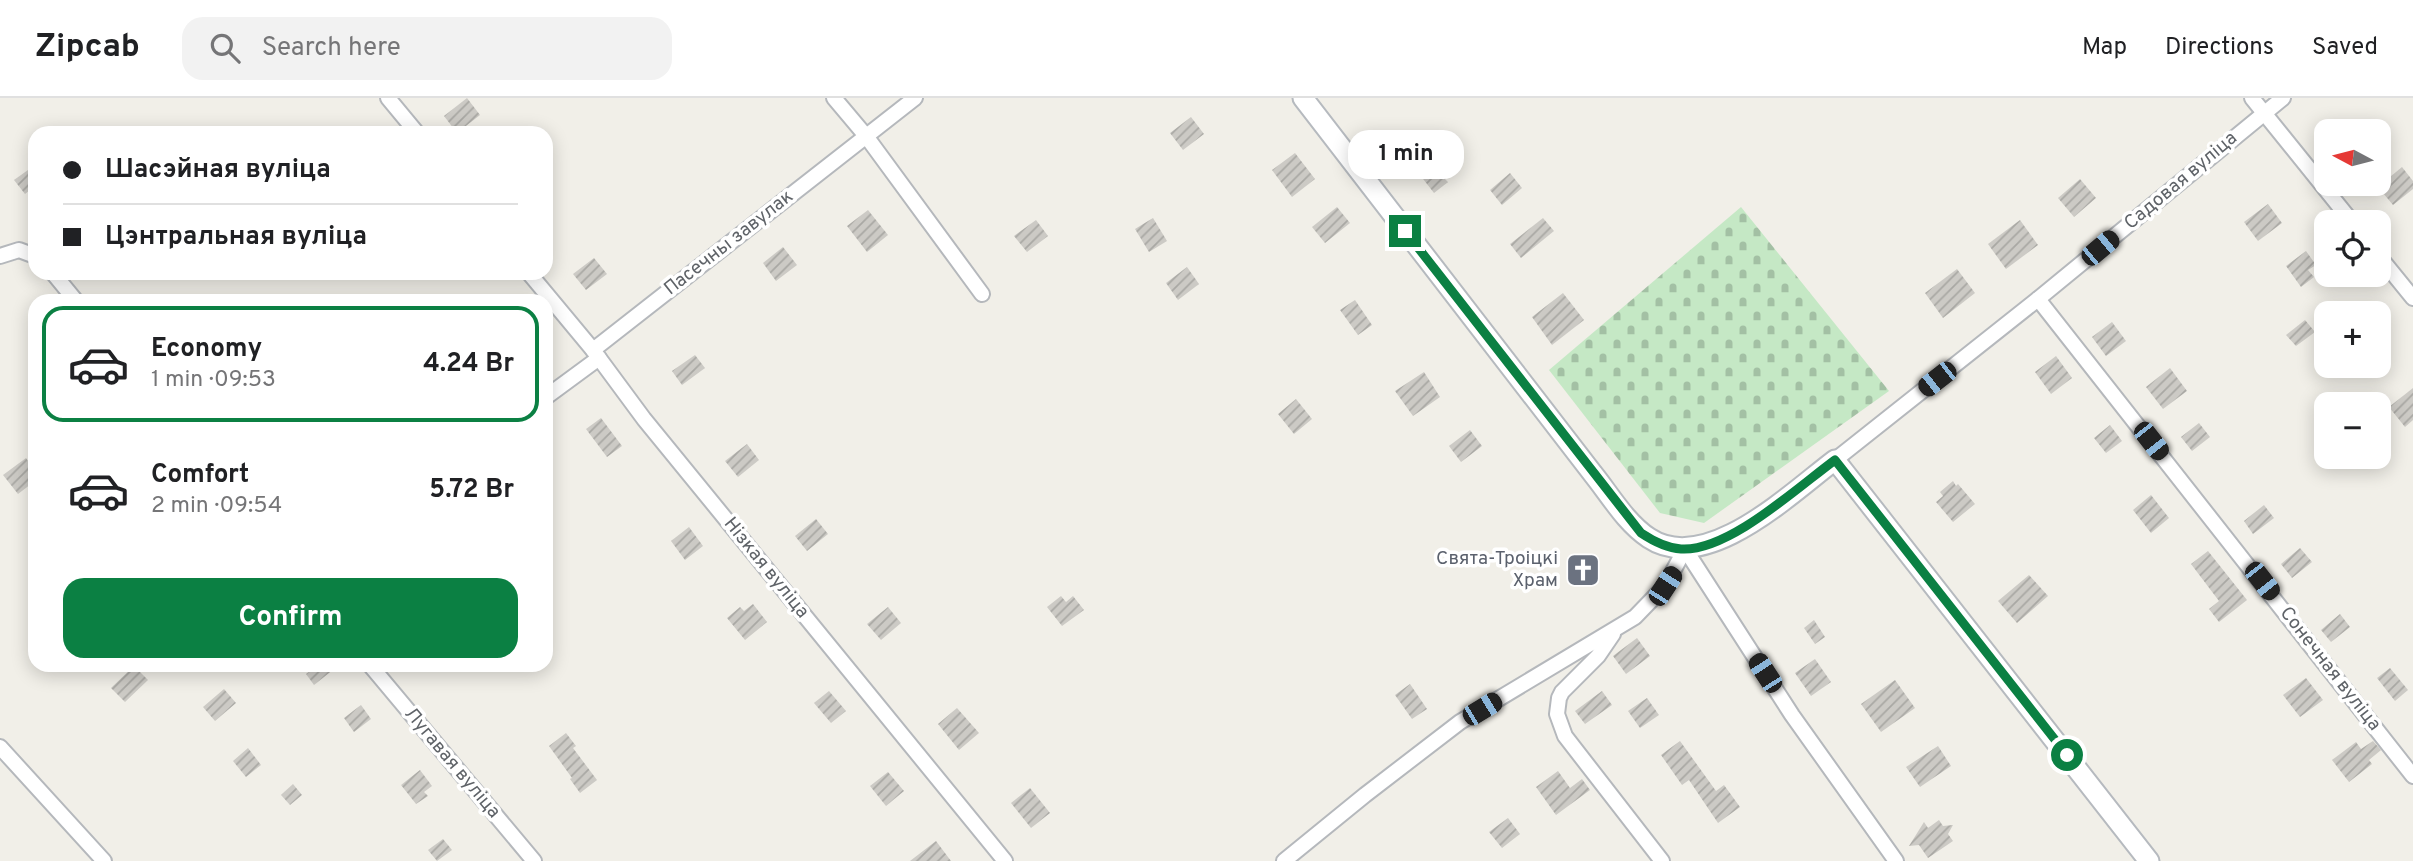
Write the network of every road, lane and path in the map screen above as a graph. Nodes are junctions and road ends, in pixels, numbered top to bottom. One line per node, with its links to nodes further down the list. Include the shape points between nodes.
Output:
1 (388, 98): 8 (street)
2 (834, 98): 9 (street)
3 (915, 98): 9 (street, Пасечны завулак)
4 (1303, 98): 25 (main road, via 1635,526 1655,542)
5 (2252, 98): 7 (street)
6 (2283, 98): 7 (street, Садовая вуліца)
7 (2264, 113): 10 (street); 20 (street, Садовая вуліца)
8 (411, 126)
9 (866, 136): 18 (street); 22 (street, Пасечны завулак)
10 (2342, 210)
11 (28, 253): 12 (street, via 19,250)
12 (0, 256)
13 (2391, 271): 19 (street)
14 (59, 280): 16 (street)
15 (535, 280): 17 (street, Нізкая вуліца)
16 (70, 294)
17 (546, 294)
18 (982, 294)
19 (2413, 298)
20 (2038, 299): 24 (street, Садовая вуліца); 29 (street, Сонечная вуліца)
21 (553, 302): 22 (street, Нізкая вуліца)
22 (596, 354): 23 (street, Пасечны завулак); 32 (street, Нізкая вуліца)
23 (553, 391)
24 (1835, 460): 25 (main road, via 1737,531); 36 (main road)
25 (1685, 549): 26 (street, via 1657,597); 35 (street, via 1792,715)
26 (1616, 630): 33 (street, via 1460,722); 34 (street, via 1598,656 1562,692 1557,714 1575,750)
27 (376, 672): 31 (street, Лугавая вуліца)
28 (0, 747): 30 (street)
29 (2413, 776)
30 (104, 861)
31 (534, 861)
32 (1005, 861)
33 (1284, 861)
34 (1662, 861)
35 (1896, 861)
36 (2149, 861)

